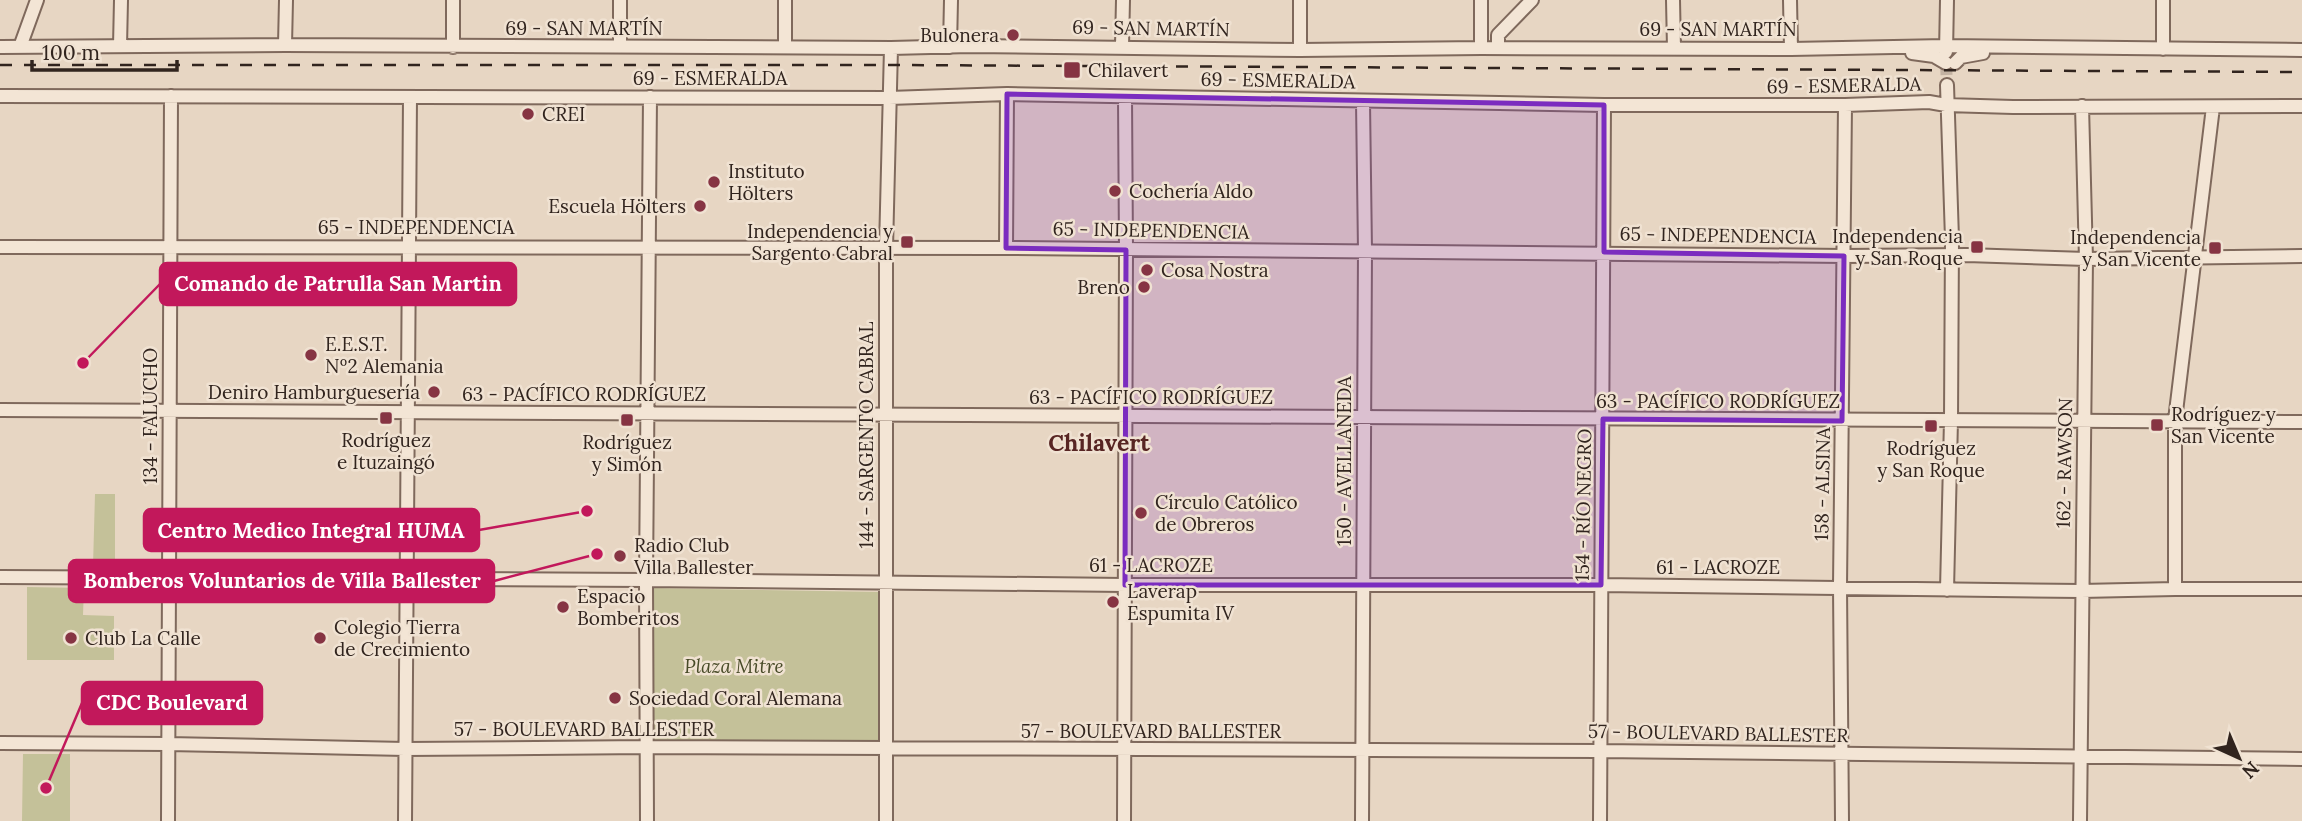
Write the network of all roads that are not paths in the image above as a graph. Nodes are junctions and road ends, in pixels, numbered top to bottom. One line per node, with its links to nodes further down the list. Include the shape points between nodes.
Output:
1 (37, 0): 20 (street)
2 (121, 0): 17 (street)
3 (286, 0): 16 (street)
4 (453, 0): 21 (street)
5 (620, 0): 22 (street)
6 (785, 0): 23 (street)
7 (951, 0): 24 (street)
8 (1123, 0): 25 (street)
9 (1300, 0): 34 (street)
10 (1481, 0): 29 (street)
11 (1532, 0): 30 (street, via 1498,35)
12 (1674, 0): 31 (street)
13 (1790, 0): 32 (street)
14 (1947, 0): 18 (street)
15 (2163, 0): 33 (street)
16 (285, 45): 17 (street, 69 - SAN MARTÍN); 21 (street, 69 - SAN MARTÍN)
17 (121, 46): 20 (street, 69 - SAN MARTÍN)
18 (1945, 46): 26 (street, 69 - SAN MARTÍN); 27 (street, 69 - SAN MARTÍN); 36 (street)
19 (0, 47): 20 (street, 69 - SAN MARTÍN)
20 (20, 47)
21 (453, 47): 22 (street, 69 - SAN MARTÍN)
22 (620, 47): 23 (street, 69 - SAN MARTÍN)
23 (785, 47): 28 (street, 69 - SAN MARTÍN)
24 (950, 47): 25 (street, 69 - SAN MARTÍN); 28 (street, 69 - SAN MARTÍN)
25 (1122, 47): 34 (street, 69 - SAN MARTÍN)
26 (1878, 47): 32 (street, 69 - SAN MARTÍN); 36 (street)
27 (2019, 47): 33 (street, 69 - SAN MARTÍN); 36 (street, via 1976,53)
28 (891, 48): 43 (street, 144 - SARGENTO CABRAL)
29 (1481, 48): 30 (street, 69 - SAN MARTÍN); 34 (street, 69 - SAN MARTÍN)
30 (1499, 48): 31 (street, 69 - SAN MARTÍN)
31 (1674, 48): 32 (street, 69 - SAN MARTÍN)
32 (1791, 49)
33 (2163, 49): 35 (street, 69 - SAN MARTÍN)
34 (1300, 50)
35 (2302, 50)
36 (1950, 63)
37 (1007, 94): 42 (street, 69 - ESMERALDA); 43 (street, 69 - ESMERALDA); 57 (street)
38 (0, 96): 39 (street, 69 - ESMERALDA)
39 (171, 96): 40 (street, 69 - ESMERALDA); 54 (street, 134 - FALUCHO)
40 (410, 97): 41 (street, 69 - ESMERALDA); 52 (street)
41 (650, 97): 43 (street, 69 - ESMERALDA); 55 (street)
42 (1125, 97): 44 (street, 69 - ESMERALDA); 58 (street)
43 (889, 98): 56 (street, 144 - SARGENTO CABRAL)
44 (1363, 102): 45 (street, 69 - ESMERALDA); 59 (street, 150 - AVELLANEDA)
45 (1604, 105): 46 (street, 69 - ESMERALDA); 60 (street, 154 - RÍO NEGRO)
46 (1845, 105): 47 (street, 69 - ESMERALDA); 62 (street, 158 - ALSINA)
47 (1946, 105): 50 (street, 69 - ESMERALDA); 50 (street, via 1950,85 1968,101 2001,101); 61 (street)
48 (2082, 106): 50 (street, 69 - ESMERALDA); 51 (street, 69 - ESMERALDA); 65 (street, 162 - RAWSON)
49 (2302, 106): 51 (street, 69 - ESMERALDA)
50 (2013, 107)
51 (2213, 107): 63 (street)
52 (410, 246): 54 (street, 65 - INDEPENDENCIA); 55 (street, 65 - INDEPENDENCIA); 68 (street)
53 (0, 247): 54 (street, 65 - INDEPENDENCIA)
54 (169, 247): 67 (street, 134 - FALUCHO)
55 (649, 248): 56 (street, 65 - INDEPENDENCIA); 69 (street)
56 (886, 248): 57 (street, 65 - INDEPENDENCIA); 70 (street, 144 - SARGENTO CABRAL)
57 (1006, 248): 58 (street, 65 - INDEPENDENCIA)
58 (1126, 250): 59 (street, 65 - INDEPENDENCIA); 71 (street)
59 (1365, 251): 60 (street, 65 - INDEPENDENCIA); 72 (street, 150 - AVELLANEDA)
60 (1604, 252): 62 (street, 65 - INDEPENDENCIA); 73 (street, 154 - RÍO NEGRO)
61 (1952, 255): 62 (street, 65 - INDEPENDENCIA); 65 (street, 65 - INDEPENDENCIA); 74 (street)
62 (1844, 256): 76 (street, 158 - ALSINA)
63 (2195, 256): 64 (street, 65 - INDEPENDENCIA); 65 (street, 65 - INDEPENDENCIA); 75 (street)
64 (2302, 256)
65 (2086, 259): 77 (street, 162 - RAWSON)
66 (0, 410): 67 (street, 63 - PACÍFICO RODRÍGUEZ)
67 (170, 411): 68 (street, 63 - PACÍFICO RODRÍGUEZ); 80 (street, 134 - FALUCHO)
68 (407, 413): 69 (street, 63 - PACÍFICO RODRÍGUEZ); 81 (street)
69 (648, 413): 70 (street, 63 - PACÍFICO RODRÍGUEZ); 82 (street)
70 (886, 415): 71 (street, 63 - PACÍFICO RODRÍGUEZ); 83 (street, 144 - SARGENTO CABRAL)
71 (1125, 416): 72 (street, 63 - PACÍFICO RODRÍGUEZ); 84 (street)
72 (1363, 418): 73 (street, 63 - PACÍFICO RODRÍGUEZ); 85 (street, 150 - AVELLANEDA)
73 (1603, 419): 76 (street, 63 - PACÍFICO RODRÍGUEZ); 86 (street, 154 - RÍO NEGRO)
74 (1951, 420): 76 (street, 63 - PACÍFICO RODRÍGUEZ); 77 (street, 63 - PACÍFICO RODRÍGUEZ); 90 (street)
75 (2175, 420): 77 (street, 63 - PACÍFICO RODRÍGUEZ); 78 (street, 63 - PACÍFICO RODRÍGUEZ); 88 (street)
76 (1842, 421): 87 (street, 158 - ALSINA)
77 (2084, 421): 91 (street, 162 - RAWSON)
78 (2302, 422)
79 (0, 577): 80 (street, 61 - LACROZE)
80 (169, 578): 81 (street, 61 - LACROZE); 93 (street, 134 - FALUCHO)
81 (407, 579): 82 (street, 61 - LACROZE); 96 (street)
82 (646, 580): 83 (street, 61 - LACROZE); 94 (street)
83 (885, 582): 84 (street, 61 - LACROZE); 95 (street, 144 - SARGENTO CABRAL)
84 (1125, 585): 85 (street, 61 - LACROZE); 97 (street)
85 (1363, 585): 86 (street, 61 - LACROZE); 98 (street, 150 - AVELLANEDA)
86 (1601, 585): 87 (street, 61 - LACROZE); 99 (street, 154 - RÍO NEGRO)
87 (1840, 587): 90 (street, 61 - LACROZE); 100 (street, 158 - ALSINA)
88 (2175, 589): 89 (street, 61 - LACROZE); 91 (street, 61 - LACROZE)
89 (2302, 589)
90 (1947, 590): 91 (street, 61 - LACROZE)
91 (2081, 591): 101 (street, 162 - RAWSON)
92 (0, 743): 93 (street, 57 - BOULEVARD BALLESTER)
93 (168, 744): 96 (street, 57 - BOULEVARD BALLESTER); 103 (street, 134 - FALUCHO)
94 (647, 747): 95 (street, 57 - BOULEVARD BALLESTER); 96 (street, 57 - BOULEVARD BALLESTER); 105 (street)
95 (886, 748): 97 (street, 57 - BOULEVARD BALLESTER); 106 (street, 144 - SARGENTO CABRAL)
96 (405, 750): 104 (street)
97 (1124, 750): 98 (street, 57 - BOULEVARD BALLESTER); 107 (street)
98 (1363, 750): 99 (street, 57 - BOULEVARD BALLESTER); 108 (street, 150 - AVELLANEDA)
99 (1600, 751): 100 (street, 57 - BOULEVARD BALLESTER); 109 (street, 154 - RÍO NEGRO)
100 (1842, 753): 101 (street, 57 - BOULEVARD BALLESTER); 110 (street, 158 - ALSINA)
101 (2081, 758): 102 (street, 57 - BOULEVARD BALLESTER); 111 (street, 162 - RAWSON)
102 (2302, 759)
103 (168, 821)
104 (405, 821)
105 (647, 821)
106 (886, 821)
107 (1124, 821)
108 (1363, 821)
109 (1600, 821)
110 (1842, 821)
111 (2080, 821)

